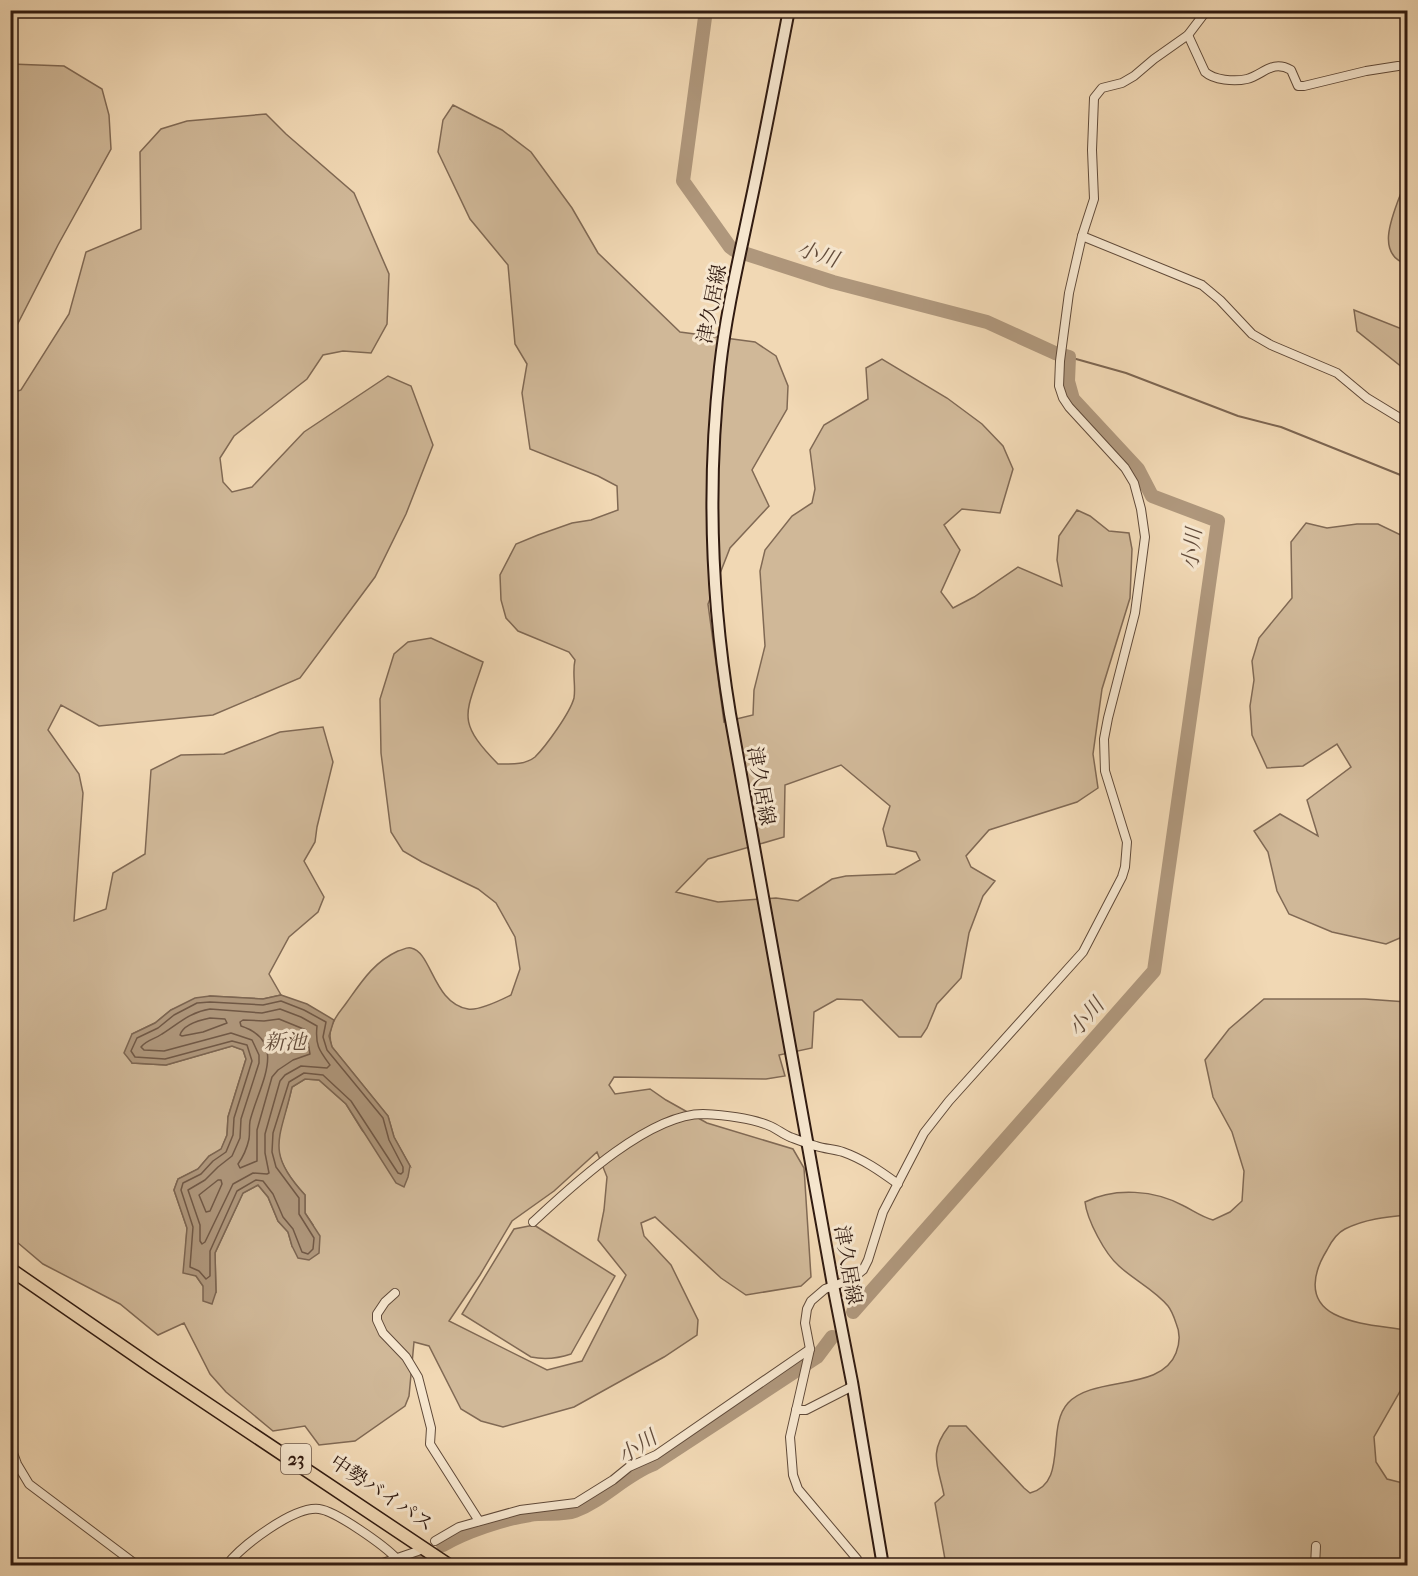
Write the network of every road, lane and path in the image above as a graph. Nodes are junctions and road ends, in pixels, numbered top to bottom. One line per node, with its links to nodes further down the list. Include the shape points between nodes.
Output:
1 (789, 10): 7 (main road, 津久居線, via 720,364 712,514 723,669)
2 (1207, 10): 3 (street)
3 (1188, 35): 4 (street, via 1205,72 1222,80 1248,79 1265,69 1281,67 1291,70 1298,86); 5 (street, via 1134,76 1102,88 1094,98 1094,199)
4 (1398, 66)
5 (1082, 236): 6 (street, via 1202,285 1252,334 1337,373); 8 (street, via 1069,293 1059,386 1063,398 1134,483 1145,537 1135,613 1104,739 1105,771 1127,842 1125,867 1083,952 949,1101 924,1133)
6 (1407, 423)
7 (809, 1143): 8 (street, via 865,1161); 9 (street, via 770,1126 737,1118 685,1116 640,1136 581,1178); 11 (main road, 津久居線)
8 (898, 1184): 11 (street, via 883,1212 863,1270 852,1279)
9 (533, 1222)
10 (10, 1269): 25 (highway, 中勢バイパス / 23)
11 (833, 1285): 13 (street, via 811,1301 807,1309); 14 (main road, 津久居線)
12 (395, 1293): 17 (street, via 385,1302 377,1320 418,1377 431,1428 430,1444)
13 (808, 1358): 15 (street); 17 (street, via 576,1503 520,1510)
14 (853, 1386): 15 (street, via 806,1410); 27 (main road, 津久居線)
15 (796, 1410): 26 (street, via 790,1437 798,1489)
16 (10, 1445): 22 (street, via 29,1484)
17 (479, 1521): 18 (street)
18 (435, 1541)
19 (1316, 1546): 28 (street)
20 (418, 1551): 21 (street)
21 (396, 1559): 23 (street, via 388,1549 332,1513 316,1508 299,1512 255,1538); 24 (street)
22 (138, 1566)
23 (226, 1566)
24 (374, 1566)
25 (452, 1566)
26 (860, 1566)
27 (883, 1566)
28 (1315, 1566)

